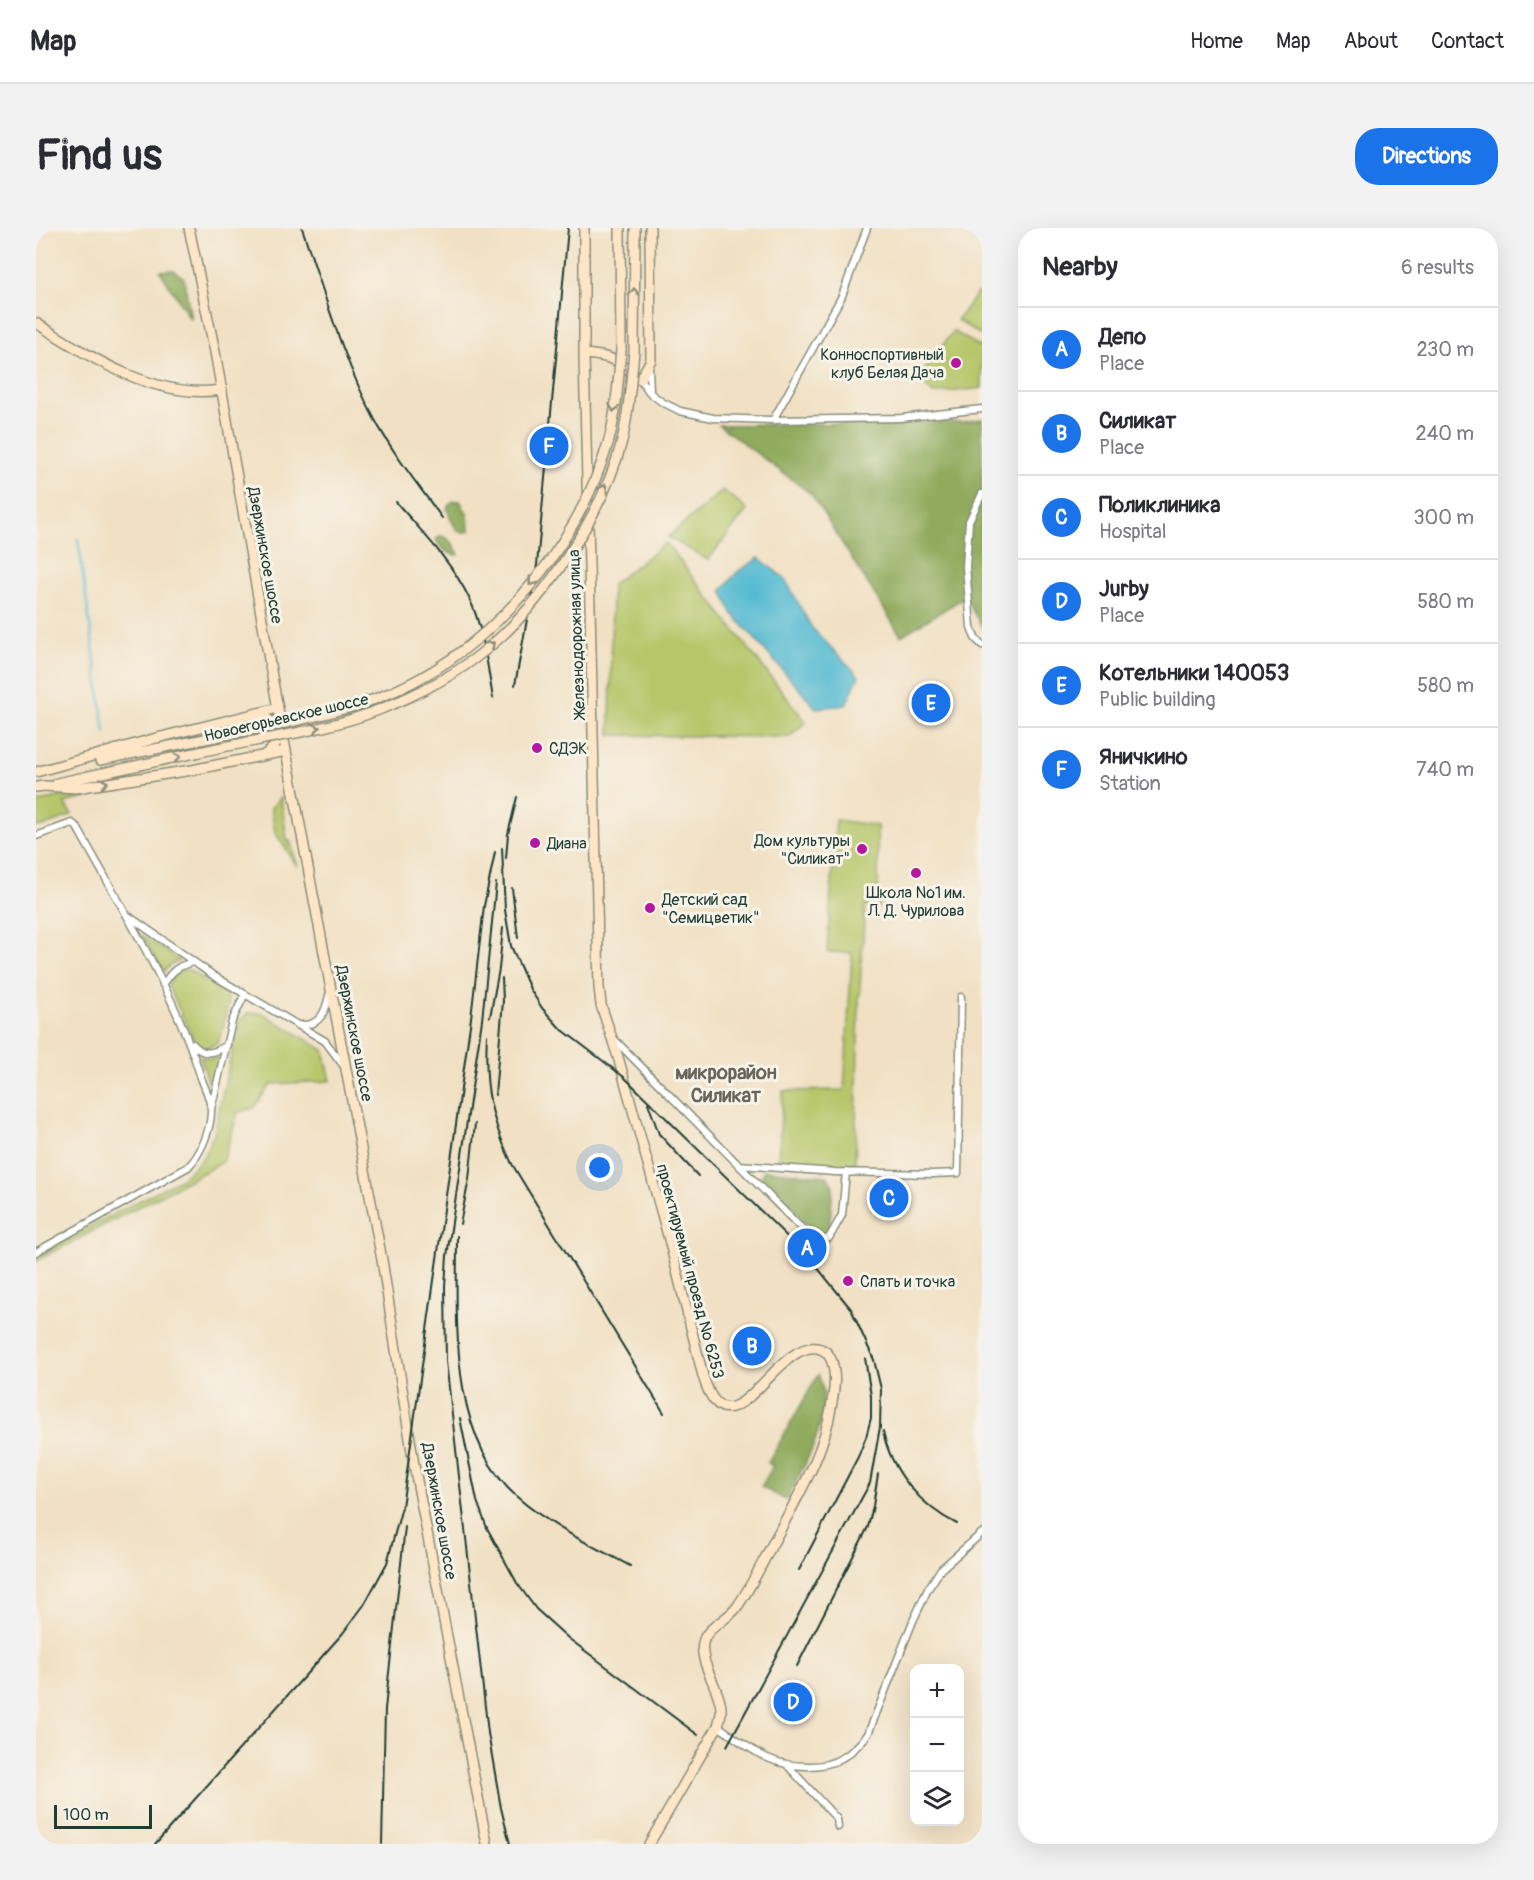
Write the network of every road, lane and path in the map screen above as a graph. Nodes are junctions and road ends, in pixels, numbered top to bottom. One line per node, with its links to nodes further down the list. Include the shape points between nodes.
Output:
1 (189, 228): 11 (main road, Дзержинское шоссе)
2 (584, 228): 8 (main road, Железнодорожная улица)
3 (620, 228): 21 (main road, Новоегорьевское шоссе, one-way to 21, bridge, via 621,350 609,439 573,523 515,603 481,638 447,662 378,698 216,737)
4 (635, 228): 22 (main road, Новоегорьевское шоссе, one-way to 4, bridge, via 323,727 382,709 454,672 489,647 542,591 571,550 602,494 621,442 634,351)
5 (650, 228): 9 (main road)
6 (867, 228): 14 (street, via 842,296)
7 (36, 323): 11 (main road, via 121,372 175,389)
8 (584, 354): 10 (main road, via 617,360); 31 (main road, Железнодорожная улица, via 599,987)
9 (649, 364): 10 (main road); 12 (street)
10 (640, 379): 12 (street)
11 (222, 390): 17 (main road, Дзержинское шоссе)
12 (650, 393): 14 (street, via 680,411 712,418)
13 (982, 409): 14 (street, via 901,418)
14 (773, 420)
15 (982, 494): 16 (street, via 969,521 966,567 971,627)
16 (982, 645)
17 (278, 708): 18 (main road); 19 (main road, Дзержинское шоссе)
18 (244, 717): 20 (main road, via 268,718 278,734 271,750); 21 (main road)
19 (286, 751): 20 (main road); 27 (main road, Дзержинское шоссе)
20 (250, 758): 22 (main road, one-way to 20, via 76,788)
21 (36, 772)
22 (39, 787)
23 (36, 836): 24 (street, via 75,824)
24 (125, 914): 25 (street); 26 (street)
25 (193, 962): 26 (street, via 174,969); 28 (street)
26 (163, 985): 32 (street)
27 (331, 985): 30 (street, via 323,1015 314,1023); 34 (main road, Дзержинское шоссе)
28 (245, 994): 30 (street); 33 (street, via 232,1021)
29 (960, 997): 37 (street, via 958,1173)
30 (300, 1025): 34 (street, via 325,1041 338,1056)
31 (612, 1036): 36 (street); 40 (main road, проектируемый проезд № 6253, via 711,1397 723,1406 741,1405 782,1363 810,1347 826,1351 834,1371 830,1418 815,1467 735,1610 707,1634 703,1643 721,1708)
32 (190, 1042): 33 (street, via 206,1053); 35 (street)
33 (227, 1045): 35 (street)
34 (349, 1080): 43 (main road, Дзержинское шоссе, via 392,1314 414,1465)
35 (211, 1109): 38 (street, via 204,1142 188,1167)
36 (739, 1165): 37 (street); 37 (street, via 818,1241 829,1238 842,1215)
37 (846, 1172)
38 (36, 1252)
39 (982, 1533): 41 (street, via 940,1569 928,1589 868,1734 855,1750 823,1766)
40 (718, 1726): 41 (street, via 769,1759); 44 (main road)
41 (788, 1766): 42 (street, via 837,1819)
42 (838, 1827)
43 (487, 1844)
44 (649, 1844)

